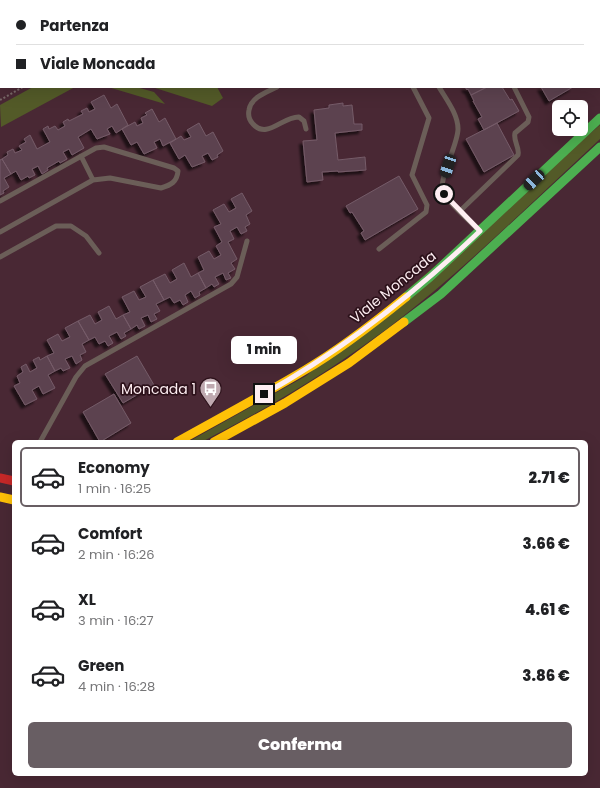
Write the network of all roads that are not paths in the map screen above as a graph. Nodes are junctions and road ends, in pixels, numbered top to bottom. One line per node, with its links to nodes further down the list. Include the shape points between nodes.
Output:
1 (275, 88): 6 (lane, via 252,102 248,112 250,121 257,128 265,130 299,117 304,121)
2 (414, 88): 15 (lane, via 429,118 412,175 427,205 426,212)
3 (440, 88): 11 (lane, via 455,114 458,129 442,190)
4 (514, 88): 11 (lane, via 529,117 528,122 516,131 514,137 519,149 518,155)
5 (600, 118): 12 (main road, Viale Moncada)
6 (306, 129)
7 (600, 147): 20 (main road, via 441,294 397,328 285,403)
8 (81, 156): 9 (lane); 9 (lane, via 104,147 178,171 174,182 161,188 110,178); 10 (lane)
9 (93, 180): 13 (lane)
10 (0, 201)
11 (460, 211): 12 (lane)
12 (480, 231): 19 (main road, Viale Moncada, via 382,317 339,348 276,387)
13 (0, 232)
14 (247, 241): 18 (lane, via 237,277 231,284 84,366)
15 (379, 249)
16 (99, 253): 17 (lane, via 81,232 71,226 56,226)
17 (0, 257)
18 (41, 440)
19 (181, 440)
20 (218, 440)
21 (0, 478): 22 (main road)
22 (12, 481)
23 (0, 497): 24 (main road)
24 (12, 500)

